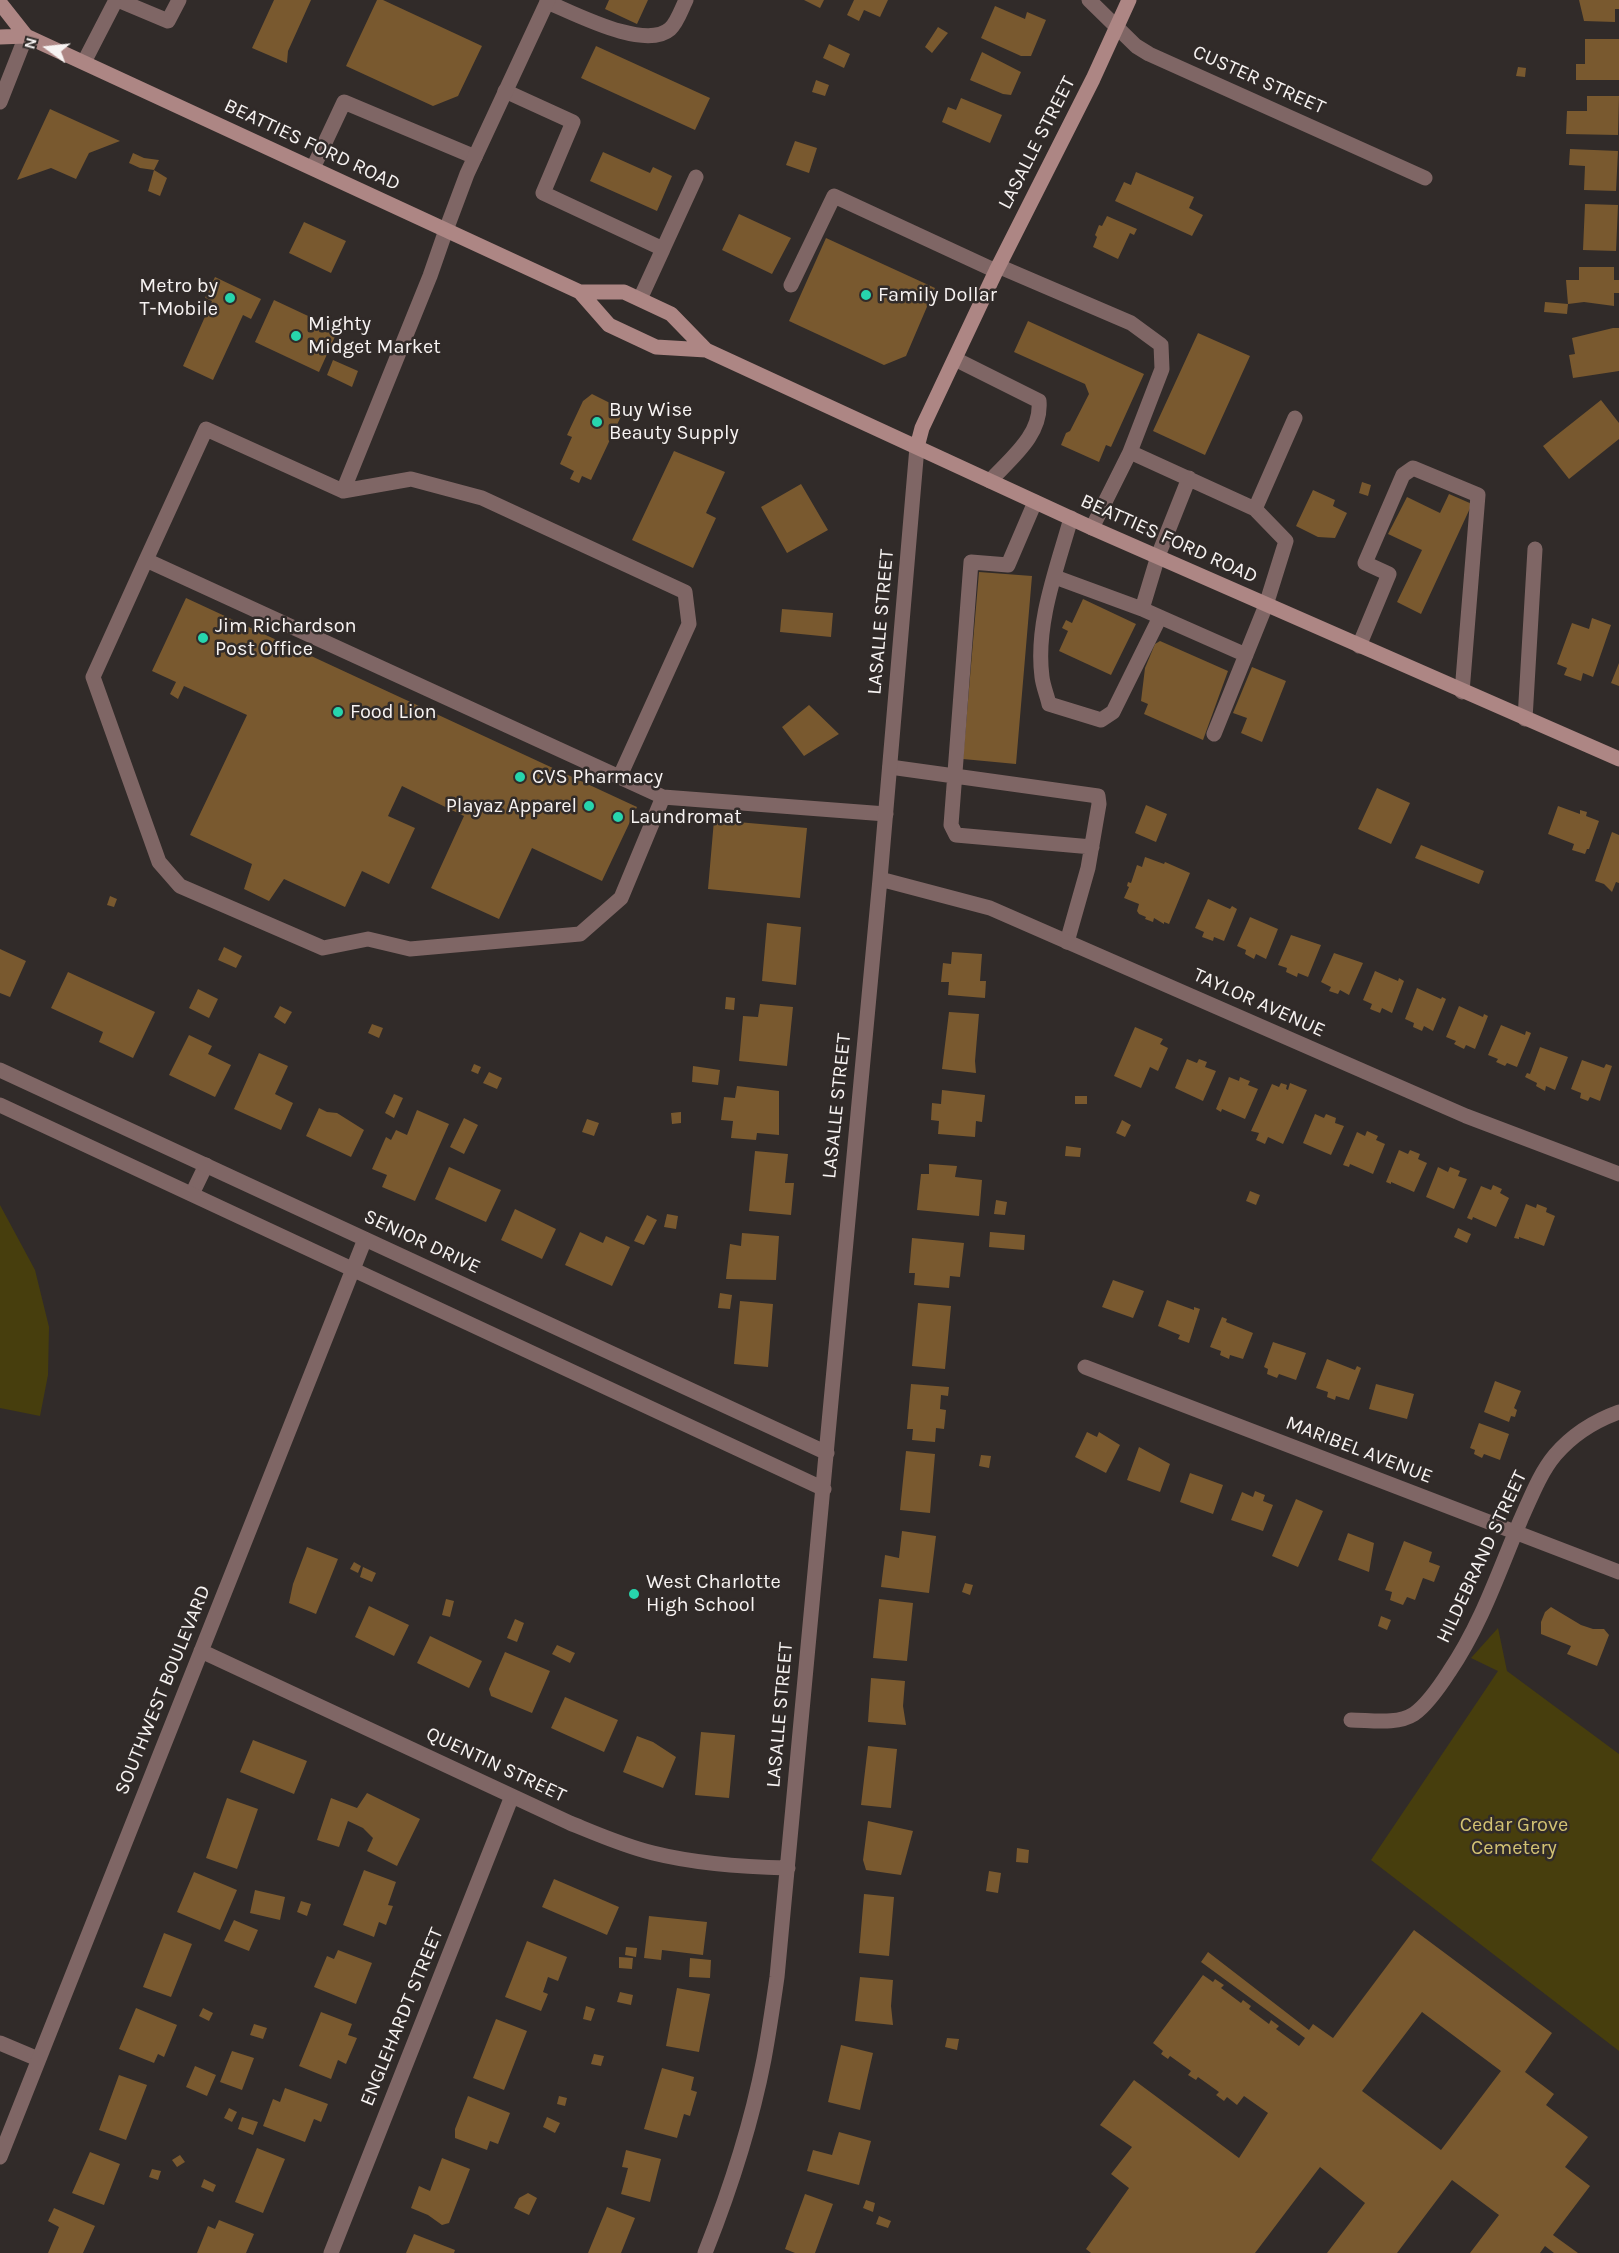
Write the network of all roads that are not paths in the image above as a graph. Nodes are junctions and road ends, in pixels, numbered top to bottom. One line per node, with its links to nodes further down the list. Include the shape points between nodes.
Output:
1 (117, 0): 2 (street, via 168,21); 11 (street)
2 (179, 0)
3 (686, 0): 6 (street, via 670,29 652,37 626,34)
4 (1089, 0): 8 (street, CUSTER STREET)
5 (1129, 0): 8 (main road, LASALLE STREET)
6 (548, 1): 12 (street)
7 (0, 3): 10 (main road, BEATTIES FORD ROAD)
8 (1117, 27): 17 (street, CUSTER STREET, via 1149,54); 20 (main road, LASALLE STREET)
9 (0, 36): 10 (main road, BEATTIES FORD ROAD)
10 (26, 36): 11 (main road, BEATTIES FORD ROAD); 13 (street)
11 (84, 62): 15 (main road, BEATTIES FORD ROAD)
12 (506, 91): 14 (street); 19 (street, via 573,122 543,193)
13 (0, 102)
14 (475, 157): 15 (street, via 344,102); 18 (street)
15 (313, 168): 18 (main road, BEATTIES FORD ROAD)
16 (696, 177): 19 (street)
17 (1425, 178)
18 (446, 230): 22 (main road, BEATTIES FORD ROAD); 31 (street)
19 (663, 249): 23 (street)
20 (997, 268): 21 (street, via 834,196); 25 (main road, LASALLE STREET); 28 (street, via 1131,323 1161,345 1162,369)
21 (791, 285)
22 (580, 292): 23 (main road, BEATTIES FORD ROAD, via 624,292); 24 (main road, BEATTIES FORD ROAD, via 609,325 656,347)
23 (640, 299): 24 (main road, BEATTIES FORD ROAD, via 671,314)
24 (706, 350): 27 (main road, BEATTIES FORD ROAD)
25 (955, 359): 27 (main road, LASALLE STREET); 30 (street, via 1039,401 1040,414 1030,436)
26 (1295, 417): 33 (street)
27 (917, 447): 30 (main road, BEATTIES FORD ROAD); 49 (street, LASALLE STREET)
28 (1130, 452): 29 (street); 35 (street)
29 (1190, 478): 33 (street); 37 (street)
30 (990, 481): 32 (main road, BEATTIES FORD ROAD)
31 (344, 491): 38 (street, via 206,429); 50 (street, via 411,479 482,498 685,592 689,624)
32 (1035, 502): 34 (main road, BEATTIES FORD ROAD); 51 (street, via 1008,565 971,562)
33 (1255, 509): 40 (street, via 1286,540)
34 (1071, 518): 35 (main road, BEATTIES FORD ROAD); 39 (street)
35 (1092, 528): 37 (main road, BEATTIES FORD ROAD)
36 (1535, 549): 46 (street)
37 (1158, 556): 40 (main road, BEATTIES FORD ROAD); 41 (street)
38 (146, 560): 50 (street); 52 (street, via 93,677 159,862 180,886 323,948 368,939 410,949 580,934 621,898)
39 (1055, 577): 41 (street); 42 (street, via 1042,649 1042,676 1049,704 1101,720 1113,712)
40 (1266, 604): 43 (main road, BEATTIES FORD ROAD); 44 (street)
41 (1142, 609): 42 (street)
42 (1160, 616): 44 (street)
43 (1359, 646): 45 (main road, BEATTIES FORD ROAD); 45 (street, via 1389,573 1365,563 1403,475 1413,468 1478,495)
44 (1246, 655): 47 (street)
45 (1462, 692): 46 (main road, BEATTIES FORD ROAD)
46 (1525, 719): 48 (main road, BEATTIES FORD ROAD)
47 (1214, 734)
48 (1619, 759)
49 (890, 767): 51 (street); 53 (street, LASALLE STREET)
50 (620, 776): 52 (street)
51 (955, 776): 54 (street, via 1098,796); 54 (street, via 951,825 956,835)
52 (663, 797): 53 (street)
53 (886, 814): 55 (street, LASALLE STREET)
54 (1092, 847): 56 (street)
55 (880, 879): 56 (street, TAYLOR AVENUE, via 990,908); 66 (street, LASALLE STREET)
56 (1067, 942): 60 (street, TAYLOR AVENUE, via 1466,1116)
57 (0, 1070): 59 (street, SENIOR DRIVE)
58 (0, 1105): 61 (street)
59 (206, 1165): 61 (street); 62 (street, SENIOR DRIVE)
60 (1619, 1174)
61 (192, 1194): 63 (street)
62 (365, 1239): 63 (street, SOUTHWEST BOULEVARD); 66 (street, SENIOR DRIVE)
63 (353, 1269): 67 (street); 70 (street, SOUTHWEST BOULEVARD)
64 (1085, 1367): 68 (street, MARIBEL AVENUE)
65 (1619, 1412): 68 (street, HILDEBRAND STREET, via 1588,1425 1554,1456)
66 (827, 1453): 67 (street, LASALLE STREET)
67 (824, 1490): 73 (street, LASALLE STREET)
68 (1516, 1532): 69 (street, MARIBEL AVENUE); 71 (street, HILDEBRAND STREET, via 1473,1633 1425,1703 1405,1718)
69 (1619, 1572)
70 (201, 1651): 72 (street, QUENTIN STREET); 75 (street, SOUTHWEST BOULEVARD)
71 (1351, 1720)
72 (512, 1796): 73 (street, QUENTIN STREET, via 627,1846 708,1864); 77 (street, ENGLEHARDT STREET)
73 (788, 1868): 78 (street, LASALLE STREET, via 764,2059 736,2168)
74 (0, 2043): 75 (street)
75 (38, 2059): 76 (street, SOUTHWEST BOULEVARD)
76 (0, 2157)
77 (331, 2253)
78 (705, 2253)

